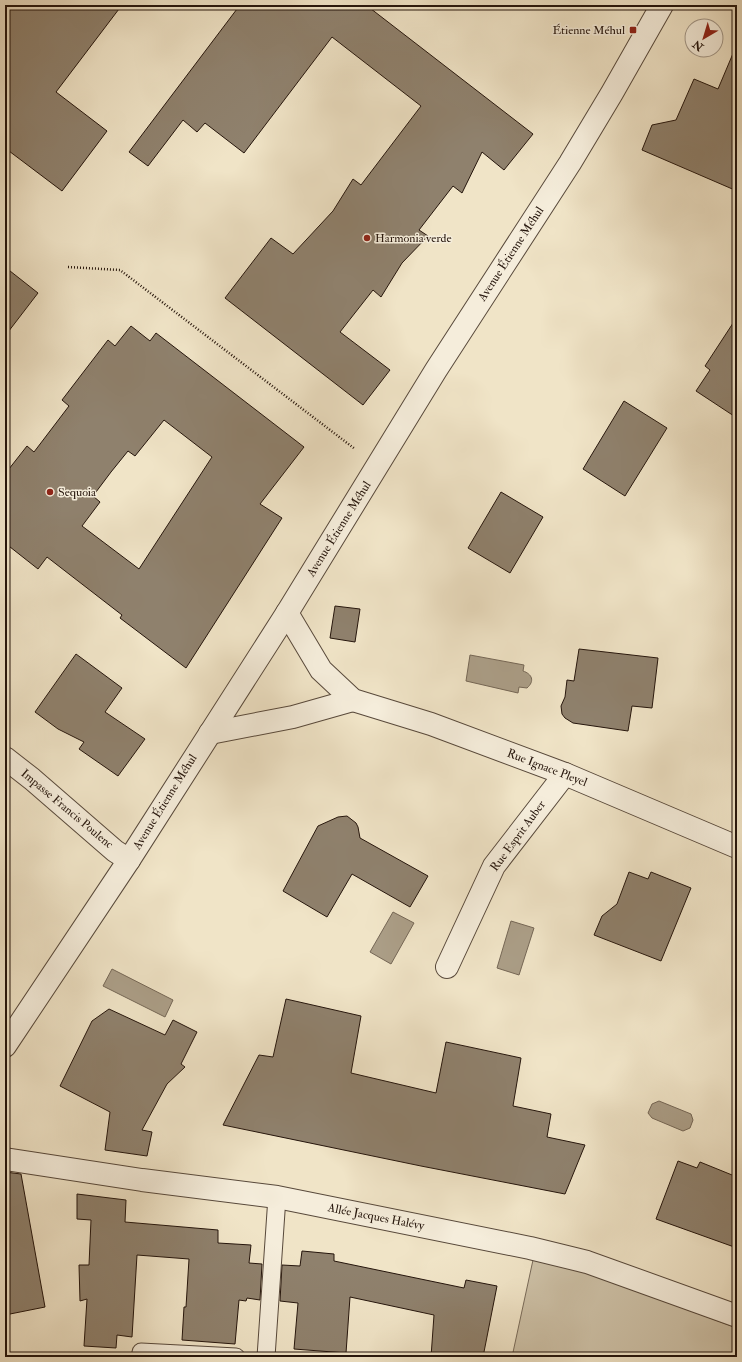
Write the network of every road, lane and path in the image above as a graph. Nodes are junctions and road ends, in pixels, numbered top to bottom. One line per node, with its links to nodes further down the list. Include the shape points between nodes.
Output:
1 (662, 5): 3 (street, Avenue Étienne Méhul, via 574,156)
2 (68, 267): 3 (path, via 120,270)
3 (377, 466): 4 (street, Avenue Étienne Méhul)
4 (286, 614): 5 (street, Rue Ignace Pleyel, via 321,670); 6 (street, Avenue Étienne Méhul)
5 (353, 700): 6 (street, via 293,718); 8 (street, Rue Ignace Pleyel, via 431,724)
6 (210, 733): 10 (street, Avenue Étienne Méhul)
7 (5, 758): 10 (street, Impasse Francis Poulenc)
8 (565, 774): 9 (street, Rue Ignace Pleyel); 11 (street, Rue Esprit Auber, via 494,866)
9 (737, 847)
10 (129, 860): 12 (street, Avenue Étienne Méhul)
11 (447, 967)
12 (5, 1046)
13 (5, 1159): 14 (street, Allée Jacques Halévy)
14 (277, 1197): 15 (street, Allée Jacques Halévy, via 530,1248 587,1262); 18 (lane)
15 (737, 1316)
16 (141, 1352): 17 (lane)
17 (236, 1357)
18 (266, 1357)

